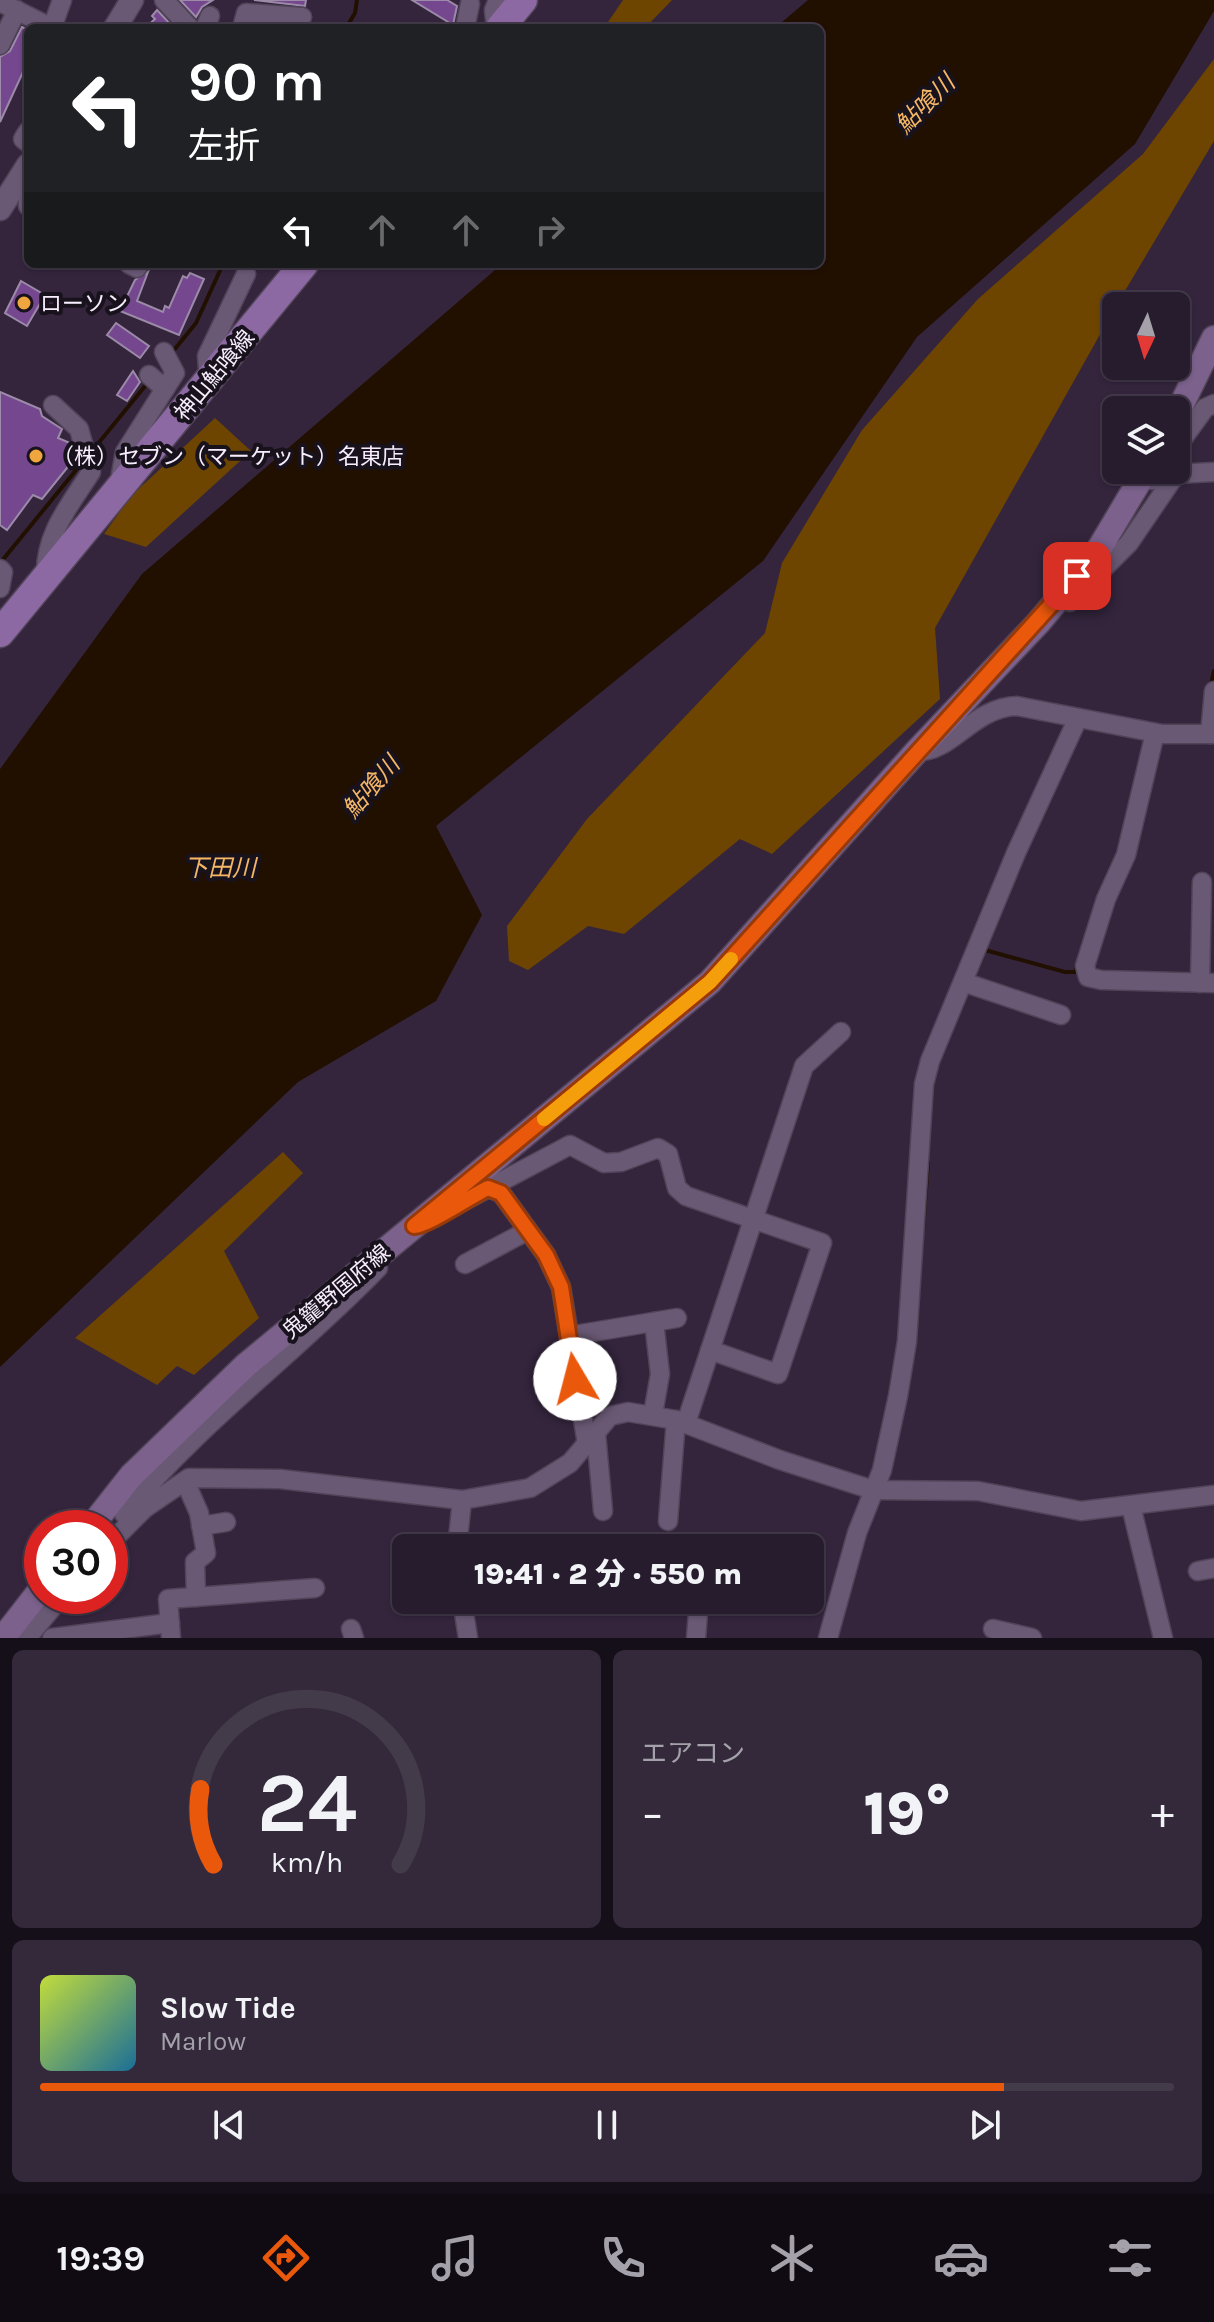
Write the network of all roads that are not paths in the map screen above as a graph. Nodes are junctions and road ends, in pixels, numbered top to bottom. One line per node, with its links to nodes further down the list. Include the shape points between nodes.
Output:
1 (62, 0): 11 (street)
2 (132, 0): 12 (street)
3 (164, 0): 13 (street)
4 (498, 0): 15 (street)
5 (523, 0): 16 (main road)
6 (470, 4): 14 (street)
7 (8, 6): 10 (street); 17 (street)
8 (244, 14): 9 (street)
9 (302, 17)
10 (44, 24)
11 (53, 24)
12 (117, 24)
13 (186, 24)
14 (466, 24)
15 (497, 24)
16 (502, 24)
17 (0, 45)
18 (24, 171): 19 (street)
19 (0, 209)
20 (298, 268): 25 (main road, 神山鮎喰線)
21 (246, 274): 25 (street, via 207,356)
22 (1213, 343): 27 (main road)
23 (164, 352): 26 (street, via 175,373)
24 (149, 375): 26 (street)
25 (209, 381): 33 (main road, 神山鮎喰線)
26 (165, 389): 33 (street, via 125,452)
27 (1186, 396)
28 (1214, 404): 30 (street)
29 (53, 405): 34 (street, via 79,429 91,472 51,535)
30 (1190, 429)
31 (1214, 472): 35 (street, via 1176,474 1129,543 1051,625)
32 (1142, 484): 35 (main road, 鬼籠野国府線, via 1096,554)
33 (118, 491): 34 (main road, 神山鮎喰線)
34 (46, 577): 36 (main road, 神山鮎喰線)
35 (1035, 627): 41 (main road, 鬼籠野国府線)
36 (0, 633)
37 (1214, 691): 40 (street)
38 (1078, 718): 39 (street); 41 (street, via 998,706 931,752); 43 (street)
39 (1155, 733): 40 (street); 44 (street, via 1126,855 1085,966 1088,977 1101,980)
40 (1212, 734)
41 (917, 751): 49 (main road, 鬼籠野国府線, via 710,982)
42 (1202, 882): 44 (street)
43 (963, 982): 45 (street); 60 (street, via 924,1084 907,1341 882,1470)
44 (1207, 983)
45 (1061, 1015)
46 (841, 1032): 48 (street, via 804,1066)
47 (488, 1188): 48 (street, via 570,1145 604,1163 658,1148 668,1154 677,1188 686,1196); 49 (street, via 425,1226); 50 (street, via 501,1193)
48 (752, 1220): 55 (street); 55 (street, via 822,1243 778,1374)
49 (414, 1226): 64 (main road, 鬼籠野国府線, via 246,1365 131,1476); 66 (street, via 336,1312 204,1429)
50 (527, 1231): 51 (street); 54 (street, via 561,1287)
51 (465, 1264)
52 (677, 1318): 53 (street)
53 (654, 1322): 54 (street); 56 (street, via 660,1374)
54 (569, 1336): 58 (street)
55 (710, 1350): 57 (street)
56 (653, 1414): 57 (street); 58 (street, via 610,1416)
57 (681, 1422): 60 (street); 67 (street)
58 (591, 1438): 62 (street, via 570,1463 530,1488); 65 (street)
59 (185, 1481): 62 (street, via 280,1479); 69 (street); 70 (street)
60 (873, 1490): 63 (street, via 978,1491 1081,1511); 88 (street)
61 (1214, 1495): 63 (street)
62 (462, 1500): 71 (street)
63 (1131, 1506): 89 (street)
64 (104, 1510)
65 (603, 1511)
66 (128, 1512)
67 (668, 1521)
68 (226, 1522): 70 (street)
69 (128, 1525)
70 (201, 1526): 73 (street, via 206,1553 195,1562)
71 (458, 1534)
72 (315, 1588): 73 (street)
73 (196, 1597): 81 (street, via 168,1599)
74 (24, 1611): 84 (main road)
75 (47, 1614): 82 (street)
76 (57, 1614): 82 (street)
77 (464, 1614): 86 (street)
78 (698, 1614): 87 (street)
79 (993, 1629): 80 (street)
80 (1022, 1629)
81 (171, 1631): 83 (street)
82 (30, 1635)
83 (72, 1636): 85 (street)
84 (3, 1638)
85 (52, 1638)
86 (468, 1638)
87 (696, 1638)
88 (828, 1638)
89 (1163, 1638)

